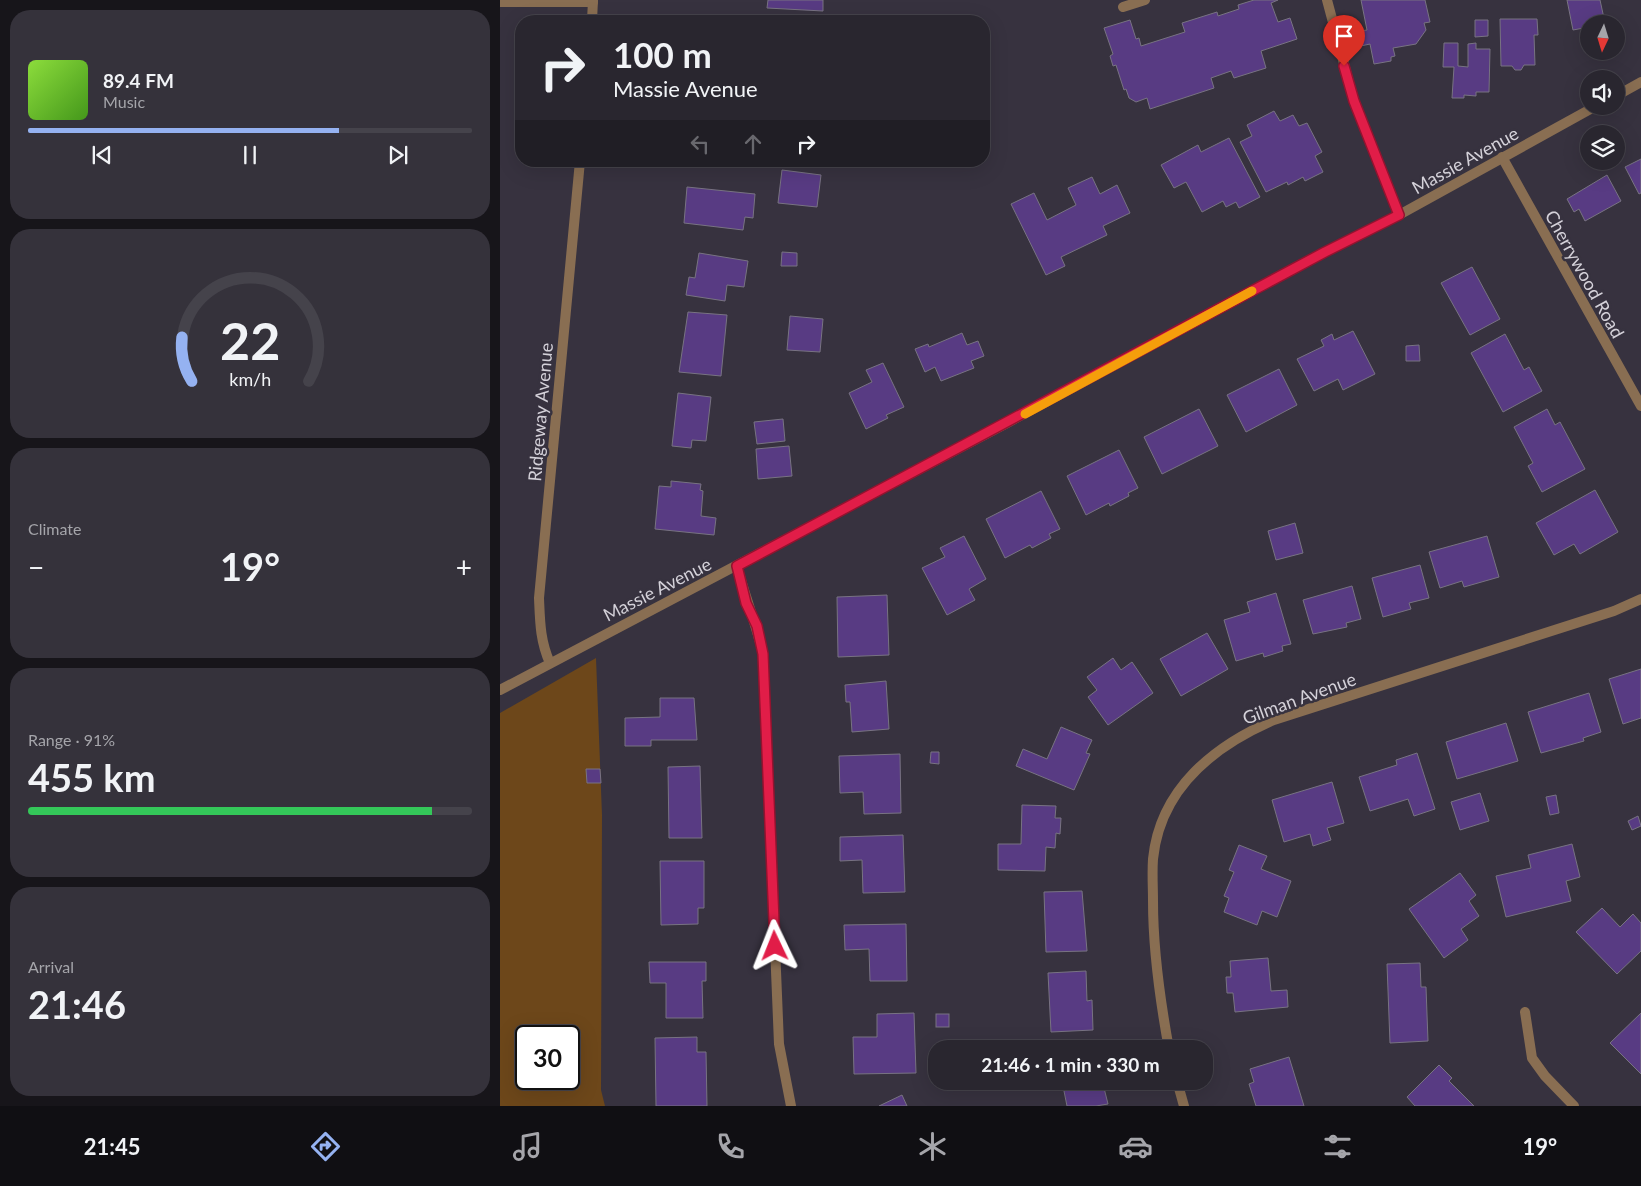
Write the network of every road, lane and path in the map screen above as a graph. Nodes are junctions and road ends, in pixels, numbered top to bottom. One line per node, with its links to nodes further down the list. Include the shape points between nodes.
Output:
1 (1145, 0): 5 (street)
2 (1327, 0): 12 (street, via 1354,101)
3 (593, 1): 4 (street); 6 (street)
4 (500, 2)
5 (1123, 7)
6 (592, 15)
7 (1641, 82): 8 (street)
8 (1625, 91)
9 (1580, 115): 10 (street, Massie Avenue)
10 (1502, 157): 12 (street, Massie Avenue); 13 (street, Cherrywood Road)
11 (579, 167): 16 (street, Ridgeway Avenue, via 539,598 540,632)
12 (1399, 215): 14 (street, Massie Avenue)
13 (1641, 406)
14 (737, 566): 16 (street, Massie Avenue); 21 (street, via 763,654 779,1044)
15 (1641, 599): 19 (street, Gilman Avenue, via 1614,611 1274,720 1230,741 1211,756 1184,782 1173,799 1162,821 1153,859 1153,924 1158,987)
16 (550, 663): 17 (street, Massie Avenue)
17 (500, 690)
18 (1524, 1012): 23 (street, via 1532,1058)
19 (1167, 1040)
20 (1180, 1090): 22 (street)
21 (791, 1106)
22 (1184, 1106)
23 (1574, 1106)

